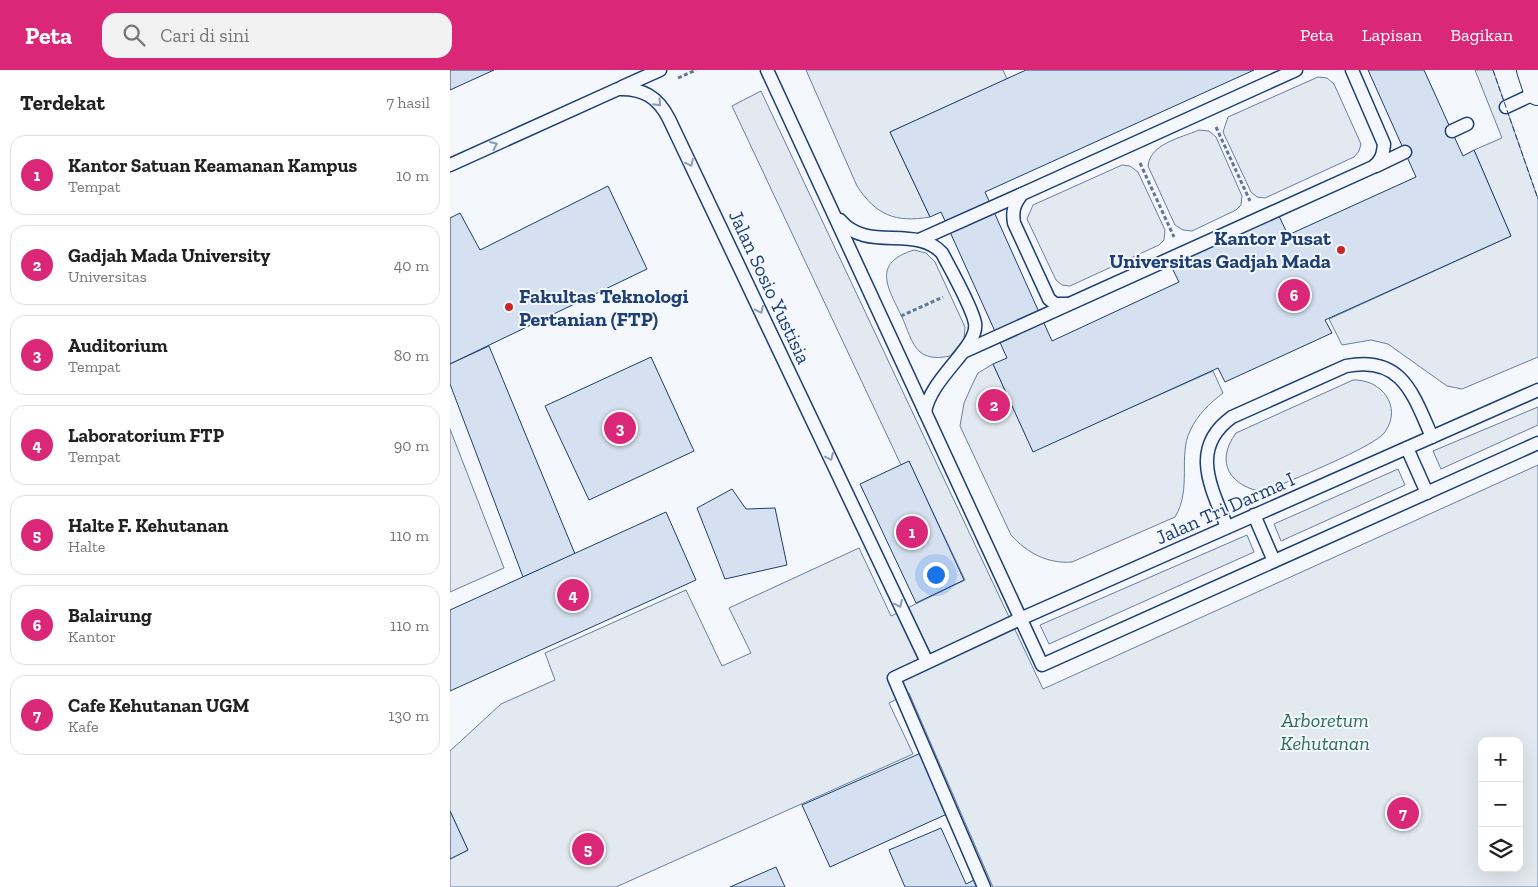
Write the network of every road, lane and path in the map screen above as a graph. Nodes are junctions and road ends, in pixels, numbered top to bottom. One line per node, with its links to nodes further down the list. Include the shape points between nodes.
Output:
1 (660, 70): 6 (lane)
2 (768, 70): 17 (lane)
3 (1296, 70): 9 (lane)
4 (1352, 70): 15 (lane, via 1384,144 1384,154)
5 (1531, 70): 7 (main road)
6 (618, 89): 14 (lane, one-way to 6); 35 (lane, Jalan Sosio Yustisia, one-way to 35, via 646,93 664,109)
7 (1538, 92): 8 (lane)
8 (1506, 107)
9 (1208, 111): 12 (lane); 18 (path)
10 (1468, 124): 11 (lane)
11 (1452, 131)
12 (1131, 144): 16 (lane); 20 (path)
13 (1405, 152): 15 (lane)
14 (450, 164)
15 (1373, 167): 18 (lane)
16 (1022, 194): 19 (lane); 22 (lane, via 1012,213 1014,224 1049,298 1055,304)
17 (832, 210): 19 (lane, via 843,224 863,236); 23 (lane)
18 (1258, 219): 20 (lane)
19 (919, 240): 21 (lane, via 936,246 942,253)
20 (1181, 253): 22 (lane)
21 (960, 289): 23 (path); 24 (lane, via 976,331)
22 (1070, 304): 24 (lane)
23 (884, 324): 26 (lane)
24 (963, 352): 26 (lane, via 934,386)
25 (1538, 390): 27 (lane, Jalan Tri Darma I)
26 (925, 412): 34 (lane)
27 (1432, 436): 29 (lane, Jalan Tri Darma I); 32 (lane, via 1412,390 1403,379 1390,370 1364,362 1346,366 1232,417 1219,426 1212,437 1206,465 1209,482)
28 (1538, 443): 30 (lane)
29 (1407, 448): 30 (lane); 31 (lane, Jalan Tri Darma I)
30 (1427, 493): 33 (lane)
31 (1254, 515): 32 (lane, Jalan Tri Darma I); 33 (lane)
32 (1227, 527): 34 (lane, Jalan Tri Darma I)
33 (1274, 561): 34 (lane, via 1042,665)
34 (1020, 619): 35 (lane, Jalan Tri Darma I)
35 (927, 662): 36 (lane, via 894,678)
36 (984, 887)

